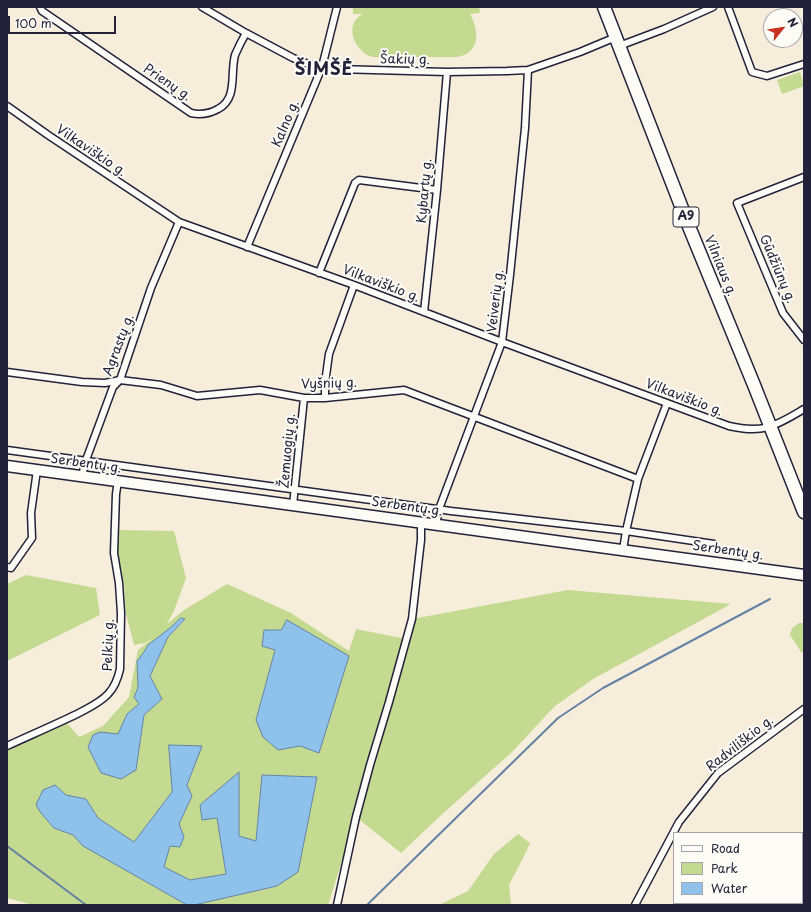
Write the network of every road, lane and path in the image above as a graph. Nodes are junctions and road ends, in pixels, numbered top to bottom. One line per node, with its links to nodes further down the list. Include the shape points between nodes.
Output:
1 (40, 7): 7 (street, Prienų g., via 42,11 191,113 198,114 216,111 229,98 235,56)
2 (202, 7): 7 (street, Šakių g.)
3 (337, 7): 10 (street, Kalno g.)
4 (604, 7): 8 (highway, Vilniaus g. / A9)
5 (713, 7): 8 (street, Šakių g., via 664,29)
6 (728, 7): 9 (street, via 752,72 767,76)
7 (246, 33): 10 (street, Šakių g., via 293,58)
8 (618, 41): 11 (street, Šakių g.); 30 (highway, Vilniaus g. / A9)
9 (804, 64)
10 (322, 67): 12 (street, Šakių g.); 17 (street, Kalno g.)
11 (528, 70): 12 (street, Šakių g.); 22 (street, Veiverių g., via 524,135)
12 (447, 72): 15 (street, Kybartų g.)
13 (7, 106): 16 (street, Vilkaviškio g.)
14 (804, 177): 21 (street, Gūdžiūnų g., via 737,203 783,313)
15 (437, 190): 18 (street, via 359,180 355,183); 20 (street, Kybartų g.)
16 (179, 222): 17 (street, Vilkaviškio g.); 24 (street, Agrastų g., via 151,288)
17 (247, 247): 18 (street, Vilkaviškio g.)
18 (319, 273): 19 (street, Vilkaviškio g.)
19 (354, 285): 20 (street, Vilkaviškio g.); 26 (street, via 329,354)
20 (424, 312): 22 (street, Vilkaviškio g.)
21 (804, 340)
22 (502, 342): 27 (street, Vilkaviškio g.); 29 (street, Veiverių g.)
23 (7, 372): 24 (street, Vyšnių g., via 82,382 106,383)
24 (120, 380): 25 (street, Vyšnių g., via 161,385 197,396 260,390); 32 (street, Agrastų g., via 113,387)
25 (304, 398): 26 (street, Vyšnių g.); 38 (street, Žemuogių g.)
26 (325, 398): 29 (street, Vyšnių g., via 404,390)
27 (667, 403): 30 (street, Vilkaviškio g., via 741,429 760,430); 36 (street)
28 (804, 409): 30 (street, Vilkaviškio g.)
29 (473, 416): 36 (street, Vyšnių g.); 40 (street, Veiverių g.)
30 (770, 427): 41 (highway, Vilniaus g. / A9)
31 (7, 450): 32 (street)
32 (86, 460): 35 (street, Agrastų g.); 38 (street)
33 (7, 466): 34 (main road, Serbentų g.)
34 (37, 470): 35 (main road, Serbentų g.); 47 (street, via 31,514 32,538 11,568)
35 (82, 476): 37 (main road, Serbentų g.)
36 (638, 479): 44 (street)
37 (118, 481): 39 (main road, Serbentų g.); 50 (street, Pelkių g., via 114,553 121,613 118,678 108,694 89,708)
38 (295, 489): 39 (street, Žemuogių g.); 40 (street)
39 (293, 505): 42 (main road, Serbentų g.)
40 (439, 509): 43 (street, Veiverių g.); 44 (street)
41 (804, 512)
42 (421, 522): 43 (main road, Serbentų g.); 53 (street, via 412,619 370,764)
43 (436, 525): 46 (main road, Serbentų g.)
44 (626, 531): 45 (street); 46 (street)
45 (714, 544)
46 (623, 550): 48 (main road, Serbentų g.)
47 (7, 567)
48 (804, 575)
49 (804, 709): 51 (street, Radviliškio g., via 718,772)
50 (7, 746)
51 (674, 832)
52 (673, 833): 54 (street, Radviliškio g.)
53 (336, 905)
54 (635, 905)

